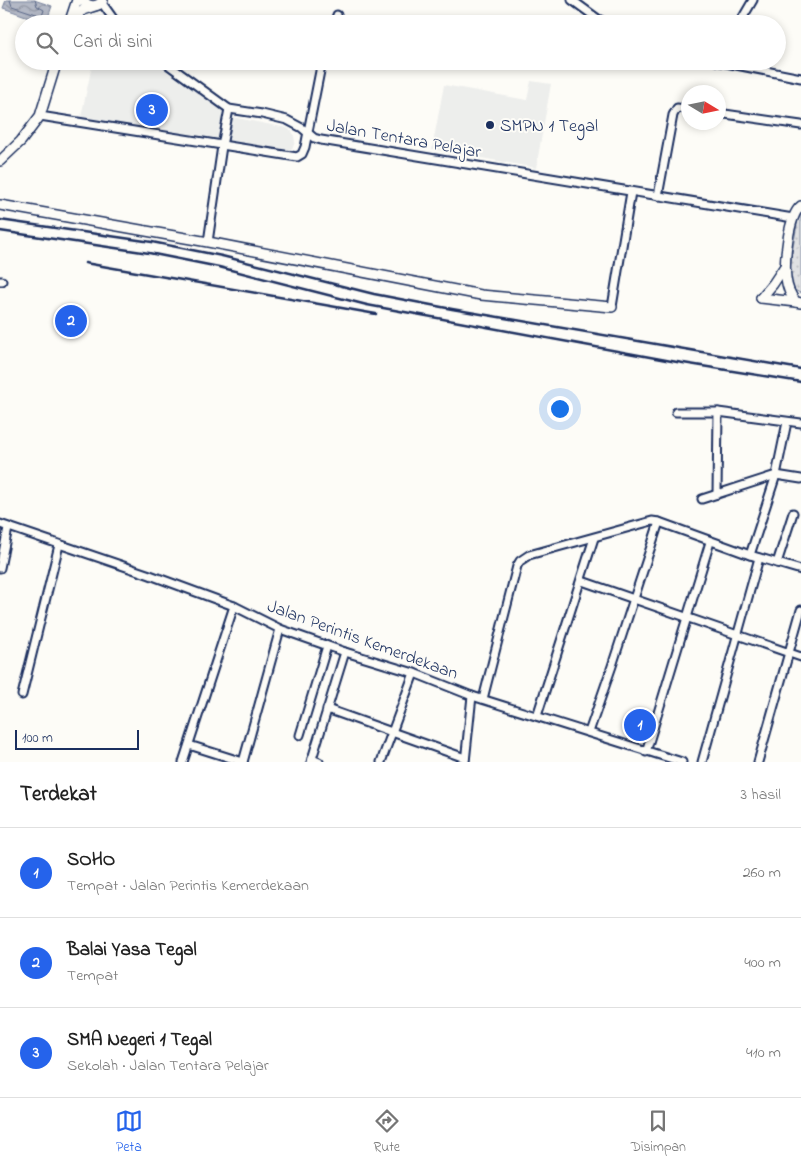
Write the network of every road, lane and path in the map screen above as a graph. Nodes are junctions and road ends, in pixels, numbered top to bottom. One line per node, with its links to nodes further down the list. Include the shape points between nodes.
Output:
1 (77, 0): 6 (street)
2 (82, 0): 5 (street, via 90,6)
3 (572, 0): 9 (street)
4 (754, 0): 10 (street)
5 (101, 2): 7 (street); 8 (street)
6 (72, 15)
7 (78, 15)
8 (110, 15)
9 (593, 15)
10 (745, 15)
11 (54, 70): 19 (street)
12 (175, 70): 17 (street, Jalan Tentara Pelajar)
13 (320, 70): 21 (street)
14 (761, 70): 15 (street)
15 (801, 78)
16 (681, 108): 25 (street, via 677,108 673,115)
17 (229, 109): 21 (street, Jalan Tentara Pelajar, via 287,120); 22 (street)
18 (726, 114): 20 (street)
19 (40, 116): 22 (street); 23 (street)
20 (801, 125)
21 (308, 134): 22 (street, via 302,154 296,157); 24 (street, Jalan Tentara Pelajar, via 321,140)
22 (222, 146): 29 (street)
23 (0, 162)
24 (631, 192): 25 (street, Jalan Tentara Pelajar); 32 (street)
25 (658, 196): 28 (street, Jalan Tentara Pelajar)
26 (801, 197): 28 (street)
27 (0, 206): 29 (street)
28 (797, 212): 30 (street)
29 (208, 242): 32 (street, via 481,295)
30 (786, 265): 31 (street, via 788,287 792,298); 31 (street, via 761,298)
31 (799, 303)
32 (612, 307)
33 (676, 412): 34 (street)
34 (718, 412): 35 (street); 39 (street)
35 (787, 422): 36 (street); 37 (street)
36 (801, 424)
37 (776, 475): 38 (street); 39 (street); 48 (street)
38 (801, 479)
39 (717, 494): 40 (street)
40 (702, 499)
41 (793, 513): 50 (street)
42 (659, 522): 45 (street, via 640,524); 46 (street); 54 (street)
43 (0, 526): 44 (street, Jalan Perintis Kemerdekaan)
44 (8, 528): 47 (street, Jalan Perintis Kemerdekaan); 51 (street)
45 (594, 538): 53 (street); 67 (street, via 529,555 520,561)
46 (710, 542): 48 (street); 57 (street)
47 (59, 545): 55 (street, Jalan Perintis Kemerdekaan); 65 (street)
48 (750, 555): 49 (street)
49 (759, 558): 50 (street); 59 (street)
50 (777, 563): 52 (street)
51 (0, 568)
52 (801, 570)
53 (582, 581): 54 (street); 69 (street)
54 (634, 600): 57 (street); 71 (street)
55 (234, 606): 58 (street, Jalan Perintis Kemerdekaan); 73 (street)
56 (801, 610): 62 (street)
57 (687, 619): 59 (street); 74 (street)
58 (280, 629): 60 (street, Jalan Perintis Kemerdekaan); 78 (street)
59 (738, 636): 62 (street); 82 (street)
60 (327, 646): 61 (street, Jalan Perintis Kemerdekaan); 72 (street)
61 (345, 652): 64 (street, Jalan Perintis Kemerdekaan); 68 (street)
62 (789, 652): 63 (street); 83 (street)
63 (801, 657)
64 (414, 673): 66 (street, Jalan Perintis Kemerdekaan); 70 (street)
65 (22, 695)
66 (472, 696): 67 (street, Jalan Perintis Kemerdekaan); 75 (street)
67 (483, 699): 69 (street, Jalan Perintis Kemerdekaan)
68 (327, 709): 70 (street); 76 (street)
69 (537, 716): 71 (street, Jalan Perintis Kemerdekaan)
70 (392, 732): 75 (street); 80 (street)
71 (589, 732): 74 (street, Jalan Perintis Kemerdekaan)
72 (300, 736)
73 (189, 745): 77 (street); 78 (street)
74 (646, 752): 81 (street, Jalan Perintis Kemerdekaan)
75 (465, 760)
76 (311, 761): 79 (street)
77 (183, 762)
78 (243, 762)
79 (319, 762)
80 (381, 762)
81 (682, 762)
82 (702, 762)
83 (758, 762)

